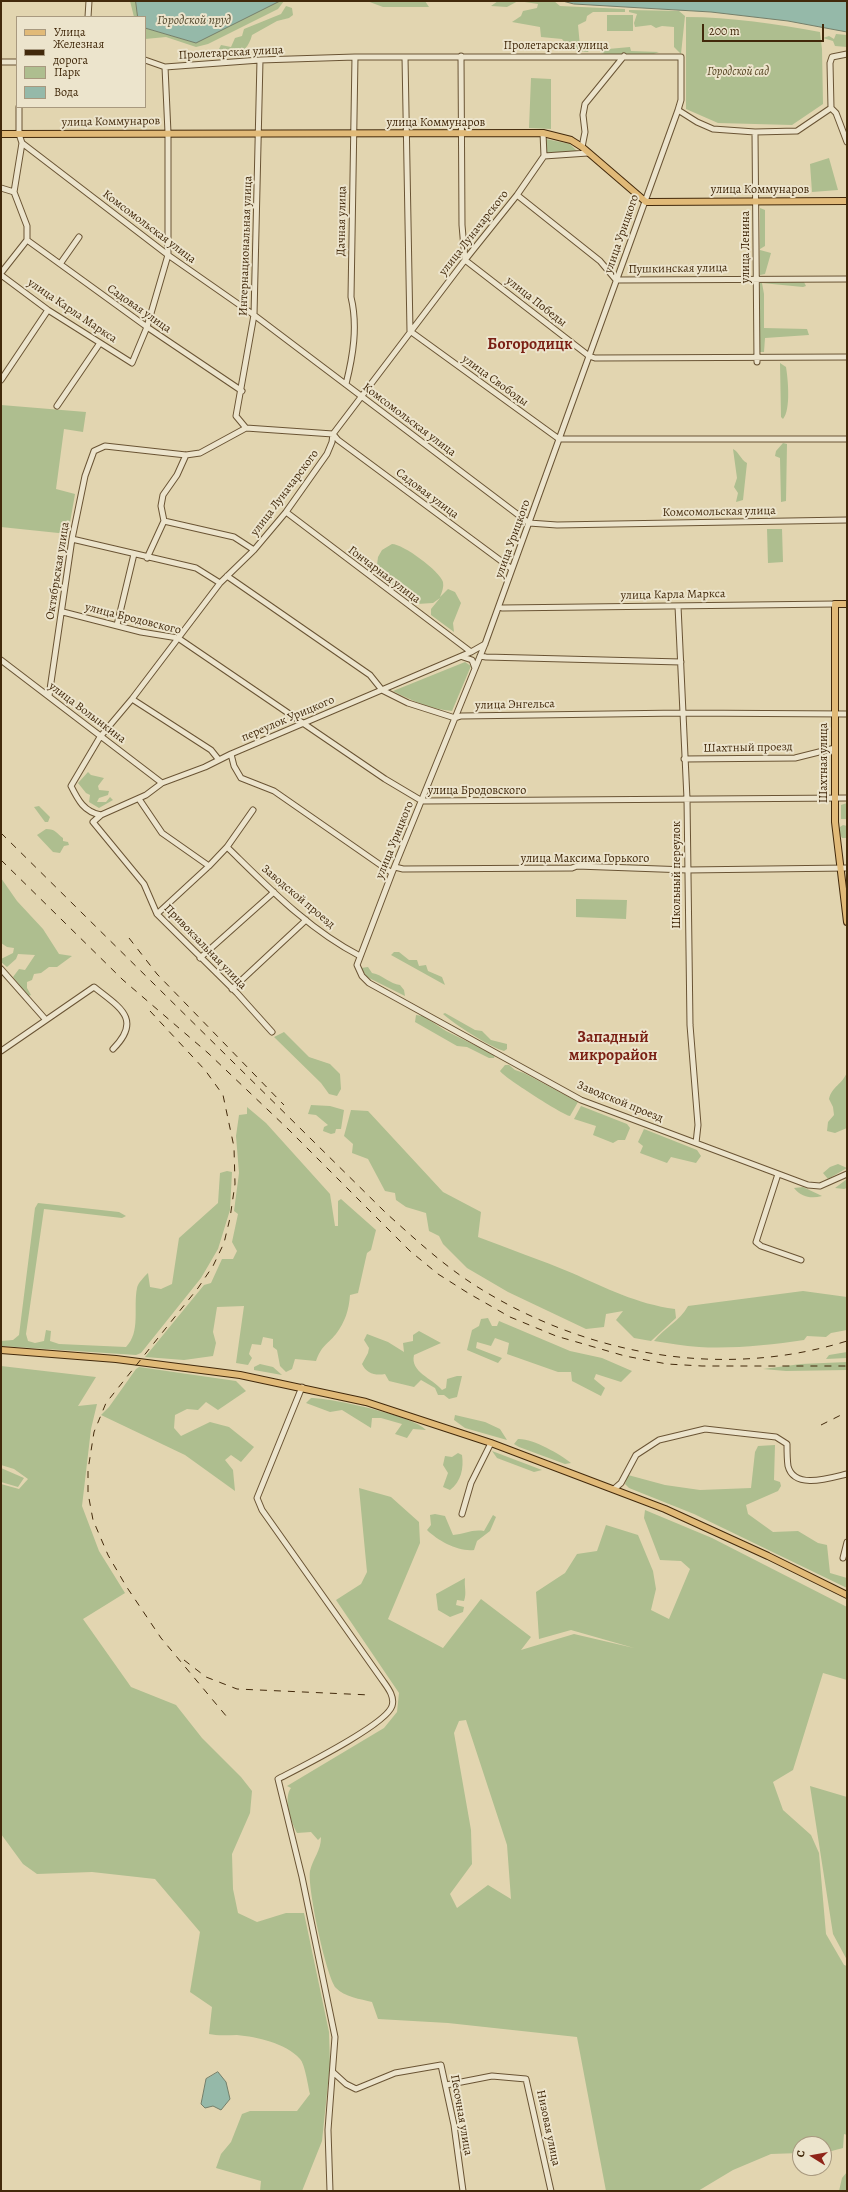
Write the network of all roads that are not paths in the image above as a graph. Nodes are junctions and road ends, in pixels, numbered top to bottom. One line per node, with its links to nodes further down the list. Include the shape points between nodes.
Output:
1 (89, 1): 2 (street)
2 (88, 16)
3 (847, 54): 14 (street, via 832,57 830,62)
4 (405, 56): 5 (street, Пролетарская улица); 7 (street, Пролетарская улица); 23 (street)
5 (461, 56): 6 (street, Пролетарская улица); 24 (street)
6 (624, 56): 15 (street, Пролетарская улица, via 681,57 681,100); 27 (street, via 585,104)
7 (355, 57): 9 (street, Пролетарская улица); 22 (street, Дачная улица)
8 (146, 60): 12 (street, Пролетарская улица)
9 (260, 60): 12 (street, Пролетарская улица); 21 (street, Интернациональная улица)
10 (1, 62): 11 (street)
11 (16, 62)
12 (164, 67): 17 (street)
13 (19, 108): 20 (street)
14 (831, 108): 16 (street, via 797,131); 25 (street, via 836,113)
15 (678, 110): 16 (street, via 713,128); 33 (street, улица Урицкого)
16 (755, 132): 34 (street, улица Ленина)
17 (168, 133): 20 (main road, улица Коммунаров); 21 (main road, улица Коммунаров); 38 (street)
18 (543, 133): 24 (main road, улица Коммунаров); 27 (main road, улица Коммунаров, via 571,140); 29 (street)
19 (1, 134): 20 (main road, улица Коммунаров)
20 (19, 134): 26 (street)
21 (260, 134): 22 (main road, улица Коммунаров); 46 (street, Интернациональная улица)
22 (354, 134): 23 (main road, улица Коммунаров); 54 (street, Дачная улица, via 352,297 355,313 352,361)
23 (406, 134): 24 (main road, улица Коммунаров); 48 (street)
24 (463, 134): 39 (street, via 462,225)
25 (847, 142)
26 (22, 143): 31 (street); 38 (street, Комсомольская улица)
27 (582, 147): 28 (main road, улица Коммунаров)
28 (588, 153): 29 (street); 33 (main road, улица Коммунаров)
29 (544, 156): 32 (street, улица Луначарского)
30 (1, 188): 31 (street)
31 (14, 192): 37 (street, via 27,226)
32 (517, 195): 39 (street, улица Луначарского); 44 (street, Пушкинская улица, via 600,262)
33 (644, 200): 34 (main road, улица Коммунаров); 44 (street, улица Урицкого)
34 (756, 201): 35 (main road, улица Коммунаров); 42 (street, улица Ленина)
35 (847, 201)
36 (79, 237): 40 (street)
37 (27, 240): 40 (street, Садовая улица); 41 (street)
38 (168, 254): 46 (street, Комсомольская улица); 47 (street)
39 (465, 260): 48 (street, улица Луначарского); 50 (street, улица Победы)
40 (60, 264): 47 (street, Садовая улица)
41 (1, 274): 45 (street, улица Карла Маркса)
42 (756, 278): 43 (street, Пушкинская улица); 44 (street, Пушкинская улица); 52 (street, улица Ленина)
43 (847, 279)
44 (616, 280): 50 (street, улица Урицкого)
45 (48, 310): 49 (street, улица Карла Маркса); 53 (street)
46 (254, 315): 54 (street, Комсомольская улица); 55 (street, Интернациональная улица)
47 (147, 327): 49 (street, улица Карла Маркса, via 132,363); 55 (street, Садовая улица)
48 (410, 331): 56 (street, улица Луначарского); 60 (street, улица Свободы)
49 (100, 343): 57 (street)
50 (589, 356): 52 (street, via 614,359); 60 (street, улица Урицкого)
51 (847, 357): 52 (street)
52 (756, 360)
53 (1, 380)
54 (346, 384): 56 (street, Комсомольская улица)
55 (242, 391): 58 (street, Интернациональная улица, via 236,416)
56 (361, 396): 59 (street, улица Луначарского); 66 (street, Комсомольская улица)
57 (56, 406)
58 (246, 428): 59 (street); 62 (street, via 200,453)
59 (333, 434): 63 (street, улица Луначарского, via 327,454); 71 (street, Садовая улица, via 344,445)
60 (559, 439): 61 (street); 66 (street, улица Урицкого)
61 (847, 439)
62 (186, 455): 65 (street, via 177,475 163,495 161,506); 67 (street, Октябрьская улица, via 105,446 94,451 85,476)
63 (286, 512): 68 (street, улица Луначарского); 82 (street, Гончарная улица)
64 (847, 520): 66 (street, Комсомольская улица, via 557,525)
65 (164, 521): 68 (street, via 234,537); 70 (street)
66 (529, 523): 71 (street, улица Урицкого)
67 (72, 539): 69 (street); 78 (street, Октябрьская улица)
68 (254, 550): 72 (street, улица Луначарского)
69 (134, 554): 70 (street); 79 (street)
70 (148, 558): 73 (street, via 196,568)
71 (512, 569): 77 (street, улица Урицкого)
72 (227, 576): 73 (street, улица Луначарского); 88 (street, улица Энгельса, via 370,675)
73 (220, 583): 80 (street, улица Луначарского)
74 (835, 604): 75 (main road, улица Карла Маркса); 76 (street, улица Карла Маркса); 92 (main road, Шахтная улица)
75 (847, 604)
76 (678, 606): 77 (street, улица Карла Маркса); 86 (street, Школьный переулок)
77 (499, 607): 81 (street, улица Урицкого)
78 (63, 612): 79 (street, улица Бродовского); 89 (street, Октябрьская улица)
79 (117, 625): 80 (street, улица Бродовского)
80 (178, 638): 90 (street, улица Луначарского); 95 (street, улица Бродовского)
81 (485, 644): 82 (street, переулок Урицкого); 83 (street, улица Урицкого)
82 (472, 652): 84 (street, переулок Урицкого)
83 (480, 656): 86 (street); 87 (street, улица Урицкого)
84 (460, 657): 87 (street, via 468,657); 88 (street, переулок Урицкого)
85 (1, 660): 89 (street, улица Волынкина)
86 (681, 662): 91 (street, Школьный переулок)
87 (475, 668): 94 (street, улица Урицкого)
88 (382, 690): 94 (street, улица Энгельса, via 408,703); 95 (street, переулок Урицкого)
89 (49, 696): 96 (street, улица Волынкина)
90 (132, 699): 96 (street, улица Луначарского); 100 (street, via 211,750)
91 (682, 713): 92 (street, улица Энгельса); 94 (street, улица Энгельса); 99 (street, Школьный переулок)
92 (835, 714): 93 (street, улица Энгельса); 97 (main road, Шахтная улица)
93 (847, 714)
94 (455, 718): 106 (street, улица Урицкого)
95 (304, 723): 98 (street, переулок Урицкого); 106 (street, улица Бродовского, via 385,779)
96 (100, 737): 101 (street, улица Волынкина); 108 (street, улица Луначарского, via 71,786 79,802 88,811)
97 (835, 748): 99 (street, Шахтный проезд, via 795,758); 102 (main road, Шахтная улица)
98 (231, 754): 100 (street, переулок Урицкого); 115 (street, via 241,778 274,791)
99 (684, 758): 105 (street, Школьный переулок)
100 (219, 760): 101 (street, переулок Урицкого)
101 (162, 782): 104 (street, переулок Урицкого)
102 (834, 798): 103 (street, улица Бродовского); 105 (street, улица Бродовского); 112 (main road, Шахтная улица)
103 (847, 798)
104 (139, 799): 108 (street, переулок Урицкого); 110 (street, via 162,833)
105 (687, 799): 106 (street, улица Бродовского); 114 (street, Школьный переулок)
106 (422, 801): 111 (street, улица Урицкого)
107 (253, 810): 109 (street)
108 (101, 815): 117 (street, Привокзальная улица, via 93,822 144,884)
109 (227, 847): 110 (street); 116 (street, Заводской проезд)
110 (209, 866): 117 (street)
111 (395, 867): 114 (street, улица Максима Горького, via 478,869 577,866); 115 (street, улица Урицкого)
112 (839, 868): 113 (street, улица Максима Горького); 114 (street, улица Максима Горького); 119 (main road, Шахтная улица)
113 (847, 868)
114 (687, 870): 129 (street, Школьный переулок, via 690,1025 698,1125)
115 (392, 873): 120 (street, улица Урицкого)
116 (274, 892): 118 (street, Заводской проезд); 121 (street)
117 (157, 914): 121 (street, Привокзальная улица)
118 (306, 920): 120 (street, Заводской проезд, via 320,932); 124 (street)
119 (847, 922)
120 (360, 956): 123 (street, улица Урицкого)
121 (200, 958): 124 (street, Привокзальная улица)
122 (1, 969): 125 (street)
123 (358, 970): 129 (street, Заводской проезд, via 369,983 581,1100)
124 (232, 989): 126 (street, Привокзальная улица)
125 (46, 1020): 127 (street, via 94,987 128,1020 124,1038); 128 (street)
126 (272, 1032)
127 (113, 1049)
128 (1, 1051)
129 (696, 1143): 130 (street, Заводской проезд)
130 (778, 1174): 131 (street, Заводской проезд, via 808,1185 820,1186); 132 (street, via 756,1242)
131 (847, 1174)
132 (801, 1260)
133 (1, 1350): 134 (main road, via 116,1359 240,1375)
134 (302, 1387): 135 (main road, via 366,1402); 142 (street, via 257,1498 262,1510 392,1695 392,1706 385,1718 314,1761 278,1779 302,1877 335,2037)
135 (491, 1443): 137 (main road); 138 (street, via 471,1483)
136 (846, 1476): 137 (street, via 804,1480 794,1476 788,1466 787,1444 776,1437 705,1429 659,1440 649,1445 636,1455 621,1483)
137 (614, 1489): 141 (main road, via 709,1528)
138 (462, 1514)
139 (847, 1542): 140 (street)
140 (843, 1558)
141 (847, 1595)
142 (334, 2073): 143 (street, Песочная улица, via 356,2089 395,2073 442,2065); 144 (street, via 328,2130)
143 (446, 2085): 145 (street, Песочная улица); 146 (street, Низовая улица, via 492,2076 526,2078)
144 (330, 2191)
145 (463, 2191)
146 (551, 2191)

